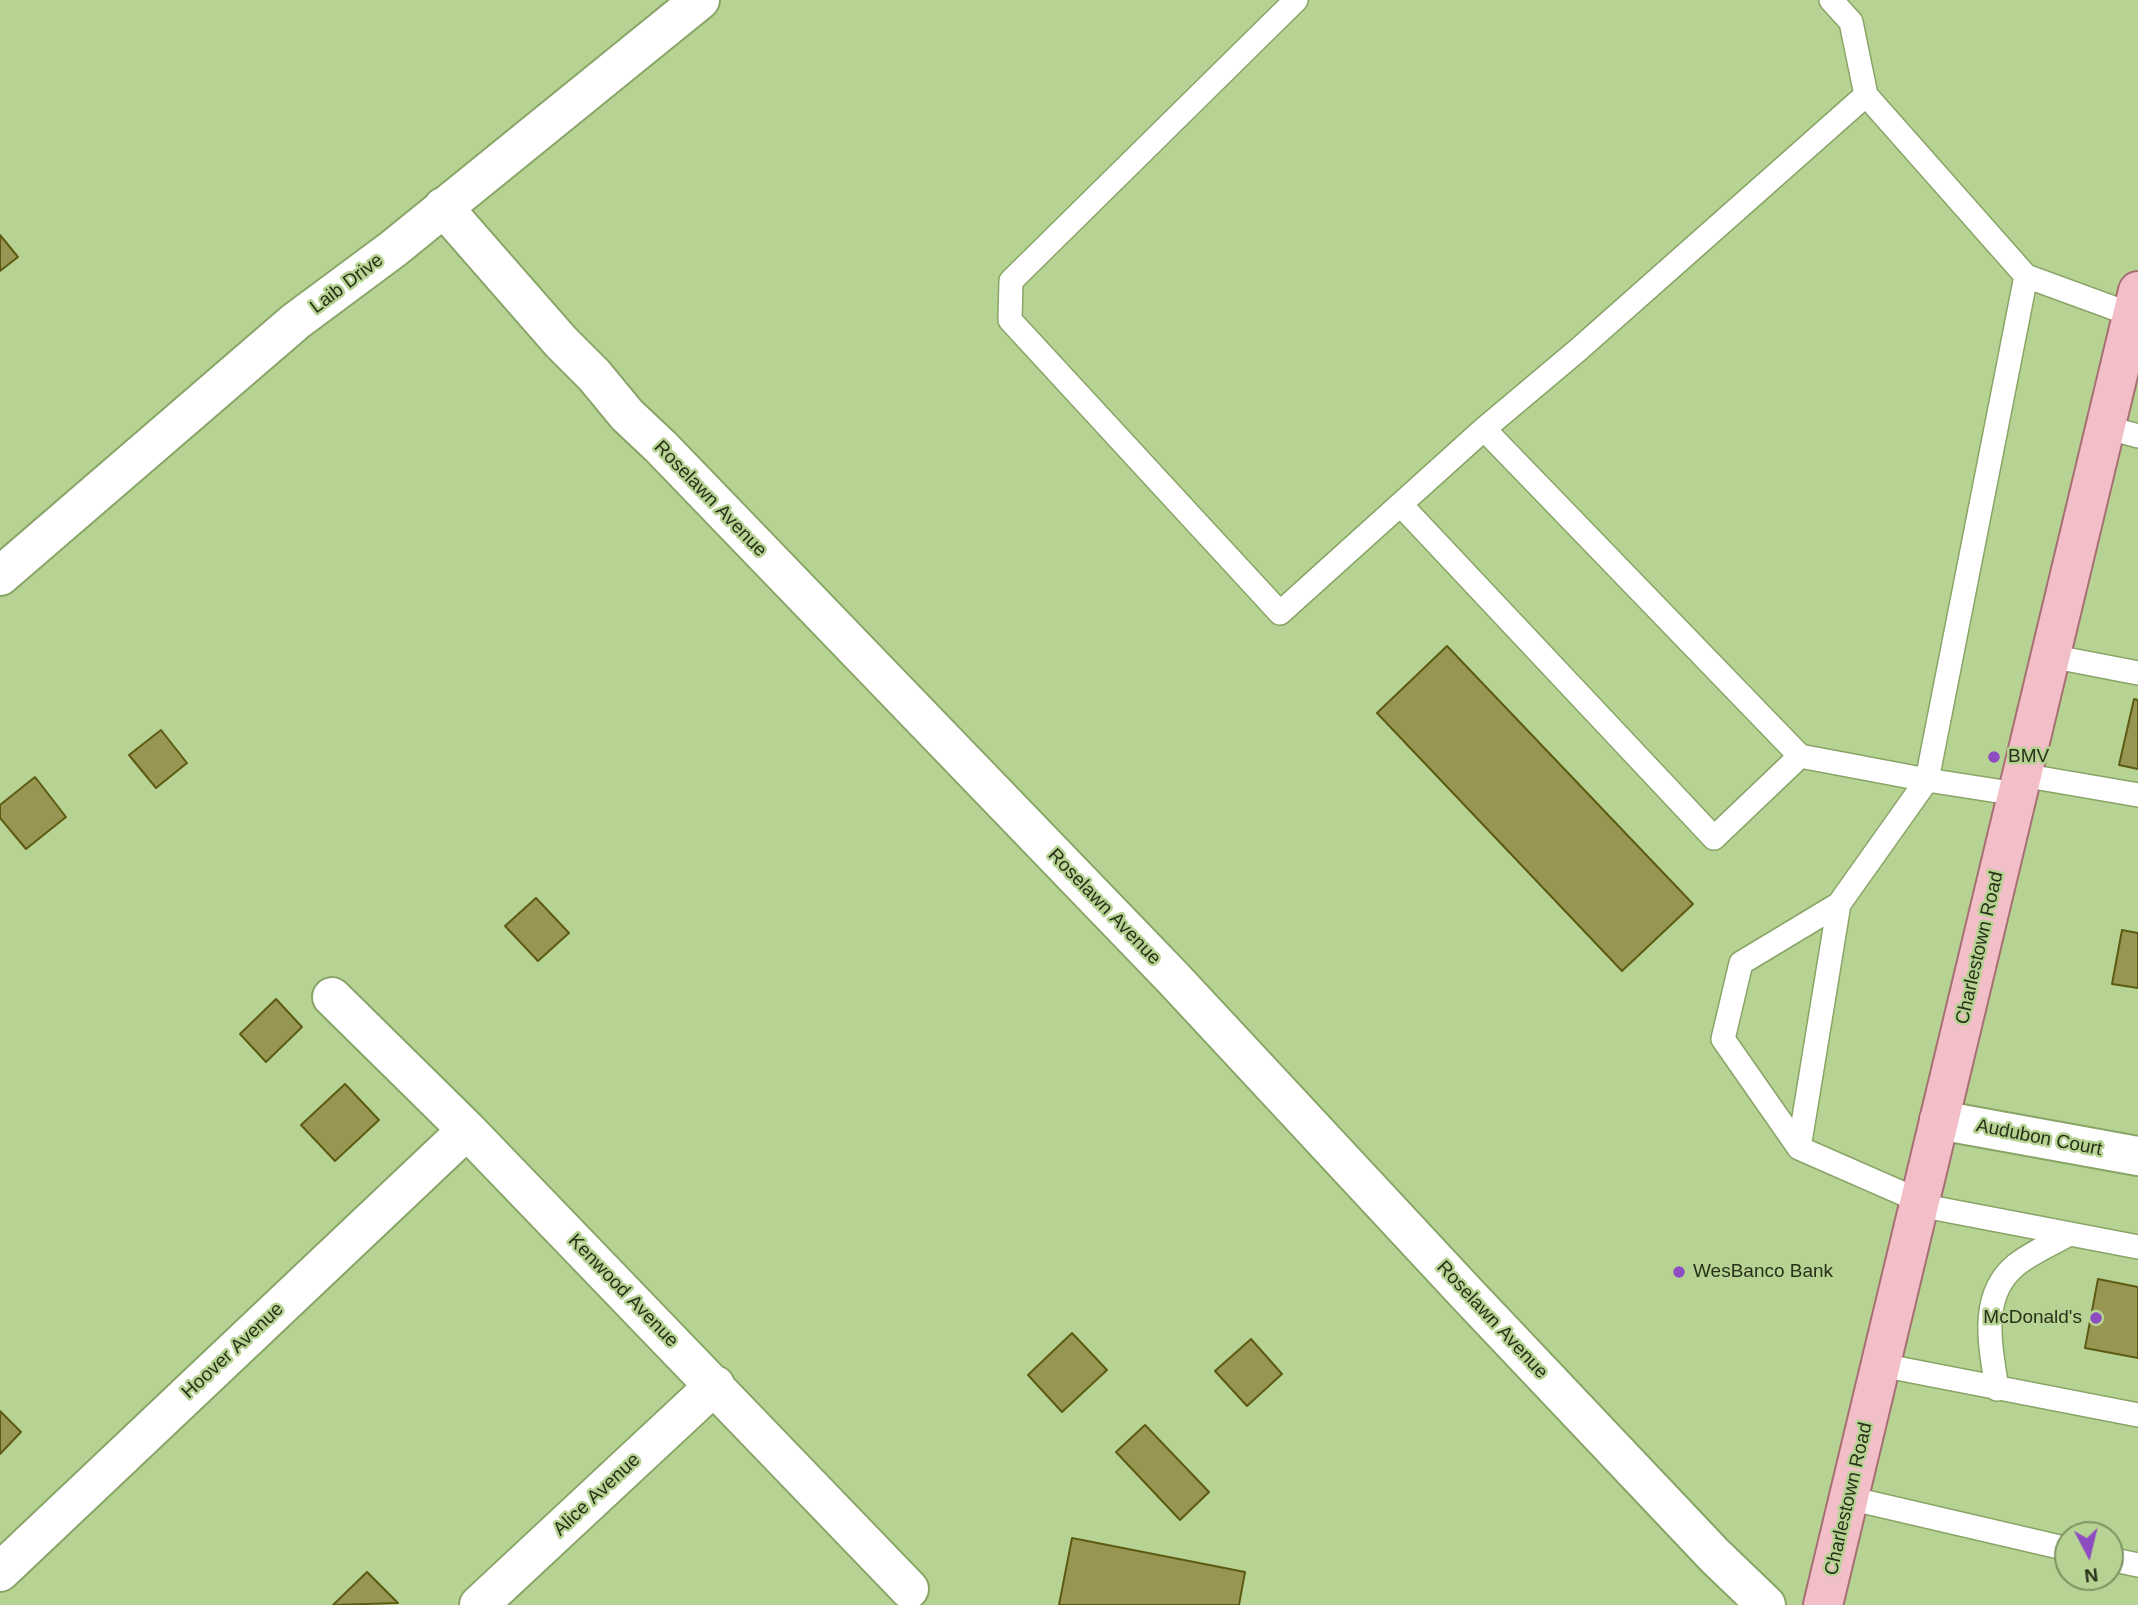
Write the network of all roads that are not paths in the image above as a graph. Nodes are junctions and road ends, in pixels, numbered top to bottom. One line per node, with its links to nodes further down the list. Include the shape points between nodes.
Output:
1 (700, 0): 5 (street, Laib Drive)
2 (1296, 0): 10 (lane, via 1011,281 1010,320 1280,613)
3 (1831, 0): 4 (lane, via 1851,23)
4 (1866, 95): 6 (lane); 8 (lane)
5 (443, 207): 11 (street, Laib Drive, via 296,321); 36 (street, Roselawn Avenue, via 627,415 1173,978)
6 (2026, 276): 7 (lane); 15 (lane)
7 (2136, 308): 9 (main road, Charlestown Road)
8 (1484, 429): 10 (lane); 14 (lane)
9 (2122, 431): 12 (main road, Charlestown Road)
10 (1401, 505): 14 (lane, via 1714,838)
11 (0, 576)
12 (2050, 656): 13 (lane); 16 (main road, Charlestown Road)
13 (2138, 673)
14 (1800, 756): 15 (lane)
15 (1927, 780): 16 (lane); 18 (lane)
16 (2020, 784): 17 (lane); 20 (main road, Charlestown Road)
17 (2138, 795)
18 (1839, 904): 22 (lane); 22 (lane, via 1741,964 1723,1039)
19 (332, 997): 21 (street, Kenwood Avenue)
20 (1939, 1119): 23 (street, Audubon Court); 24 (main road, Charlestown Road)
21 (467, 1130): 28 (street, Kenwood Avenue); 33 (street, Hoover Avenue)
22 (1799, 1148): 24 (lane)
23 (2138, 1156)
24 (1919, 1203): 25 (lane); 27 (main road, Charlestown Road)
25 (2068, 1234): 26 (lane); 29 (lane, via 2015,1265 1999,1286 1989,1329)
26 (2138, 1247)
27 (1881, 1365): 29 (lane); 31 (main road, Charlestown Road)
28 (715, 1385): 34 (street, Kenwood Avenue); 35 (street, Alice Avenue)
29 (1997, 1389): 30 (lane)
30 (2138, 1416)
31 (1849, 1498): 32 (lane); 37 (main road, Charlestown Road)
32 (2054, 1546)
33 (0, 1572)
34 (909, 1589)
35 (479, 1605)
36 (1766, 1605)
37 (1823, 1605)

